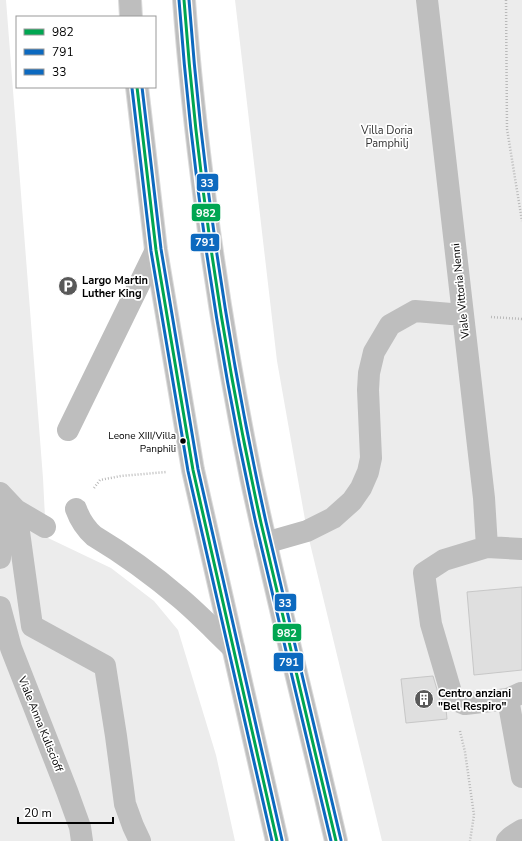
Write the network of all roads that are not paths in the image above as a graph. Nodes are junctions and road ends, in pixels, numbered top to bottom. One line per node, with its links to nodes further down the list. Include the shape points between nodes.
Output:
1 (130, 0): 4 (street)
2 (184, 0): 13 (street, via 190,74 214,266 236,402)
3 (427, 0): 7 (street, Viale Vittoria Nenni)
4 (131, 16)
5 (137, 88): 6 (street)
6 (156, 250): 8 (street); 18 (street, via 193,470)
7 (463, 315): 13 (street, via 415,311 390,325 374,352 369,373 370,458 368,472 361,488 352,501 333,518 307,531); 14 (street, Viale Vittoria Nenni, via 484,498)
8 (68, 430)
9 (0, 493): 11 (street)
10 (76, 509): 18 (street, via 87,530 160,582)
11 (8, 515): 12 (street); 16 (street, via 1,524); 23 (street, via 32,626 105,666 125,804)
12 (45, 527)
13 (265, 542): 25 (street)
14 (487, 547): 15 (street); 19 (street, via 444,560 424,573 431,624 453,699 465,704)
15 (522, 549)
16 (0, 558)
17 (0, 607): 22 (street, Viale Anna Kuliscioff, via 10,648 67,791 80,827)
18 (234, 649): 24 (street)
19 (515, 696): 20 (street)
20 (522, 777)
21 (522, 830): 26 (street)
22 (82, 841)
23 (140, 841)
24 (278, 841)
25 (336, 841)
26 (507, 841)

